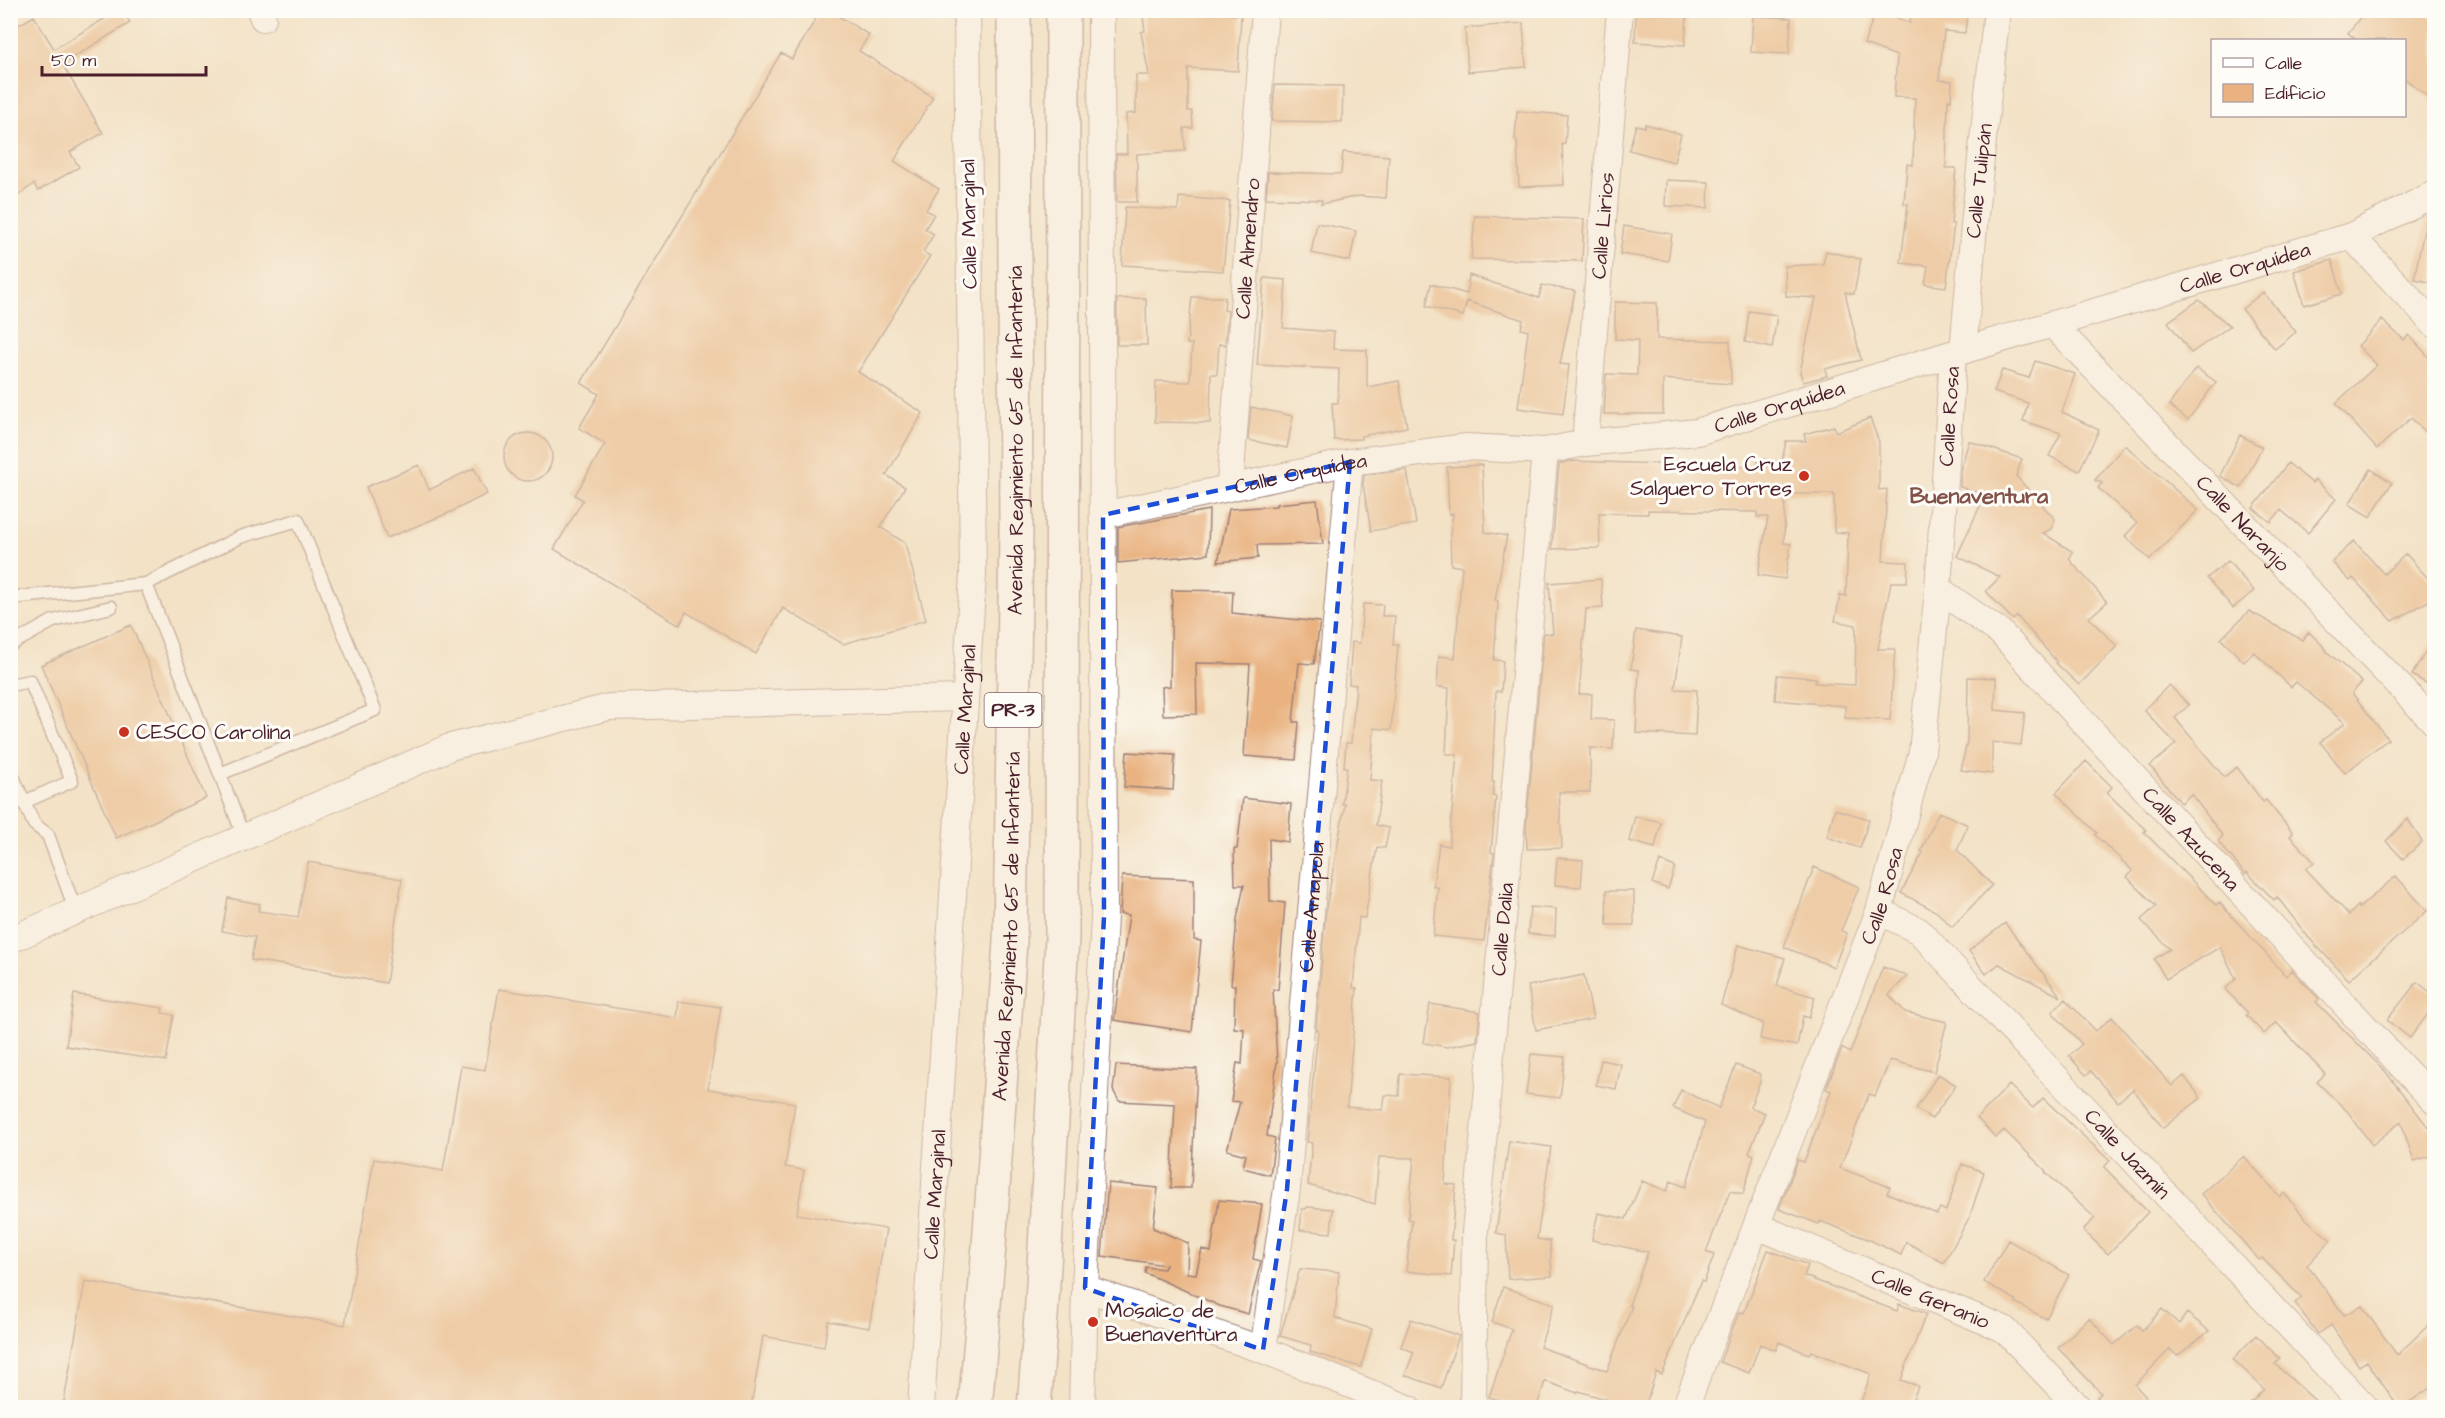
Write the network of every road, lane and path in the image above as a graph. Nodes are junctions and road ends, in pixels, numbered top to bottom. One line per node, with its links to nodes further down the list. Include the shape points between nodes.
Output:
1 (967, 10): 24 (street, Calle Marginal, via 973,575)
2 (1014, 10): 38 (main road, Avenida Regimiento 65 de Infantería / PR-3, via 1016,532 1010,942)
3 (1063, 10): 39 (main road, PR-3, via 1062,938)
4 (1101, 10): 17 (street)
5 (1265, 10): 16 (street, Calle Almendro)
6 (1620, 10): 13 (street, Calle Lirios)
7 (1997, 10): 12 (street, Calle Tulipán)
8 (2434, 194): 9 (street, Calle Orquídea)
9 (2351, 237): 10 (street, Calle Orquídea); 11 (street)
10 (2052, 324): 12 (street, Calle Orquídea); 25 (street, Calle Naranjo)
11 (2434, 324)
12 (1958, 352): 13 (street, Calle Orquídea, via 1697,432); 19 (street, Calle Rosa)
13 (1586, 443): 14 (street, Calle Orquídea)
14 (1545, 451): 15 (street, Calle Orquídea, via 1466,447); 42 (street, Calle Dalia, via 1474,1232)
15 (1350, 462): 16 (street, Calle Orquídea); 36 (street, Calle Amapola, via 1287,1189)
16 (1230, 486): 17 (street, Calle Orquídea)
17 (1103, 515): 35 (street, via 1104,917)
18 (146, 584): 20 (lane); 27 (lane); 27 (lane, via 240,537 298,520 375,710)
19 (1938, 589): 30 (street, Calle Rosa, via 1922,752); 33 (street, Calle Azucena, via 2000,632)
20 (10, 598)
21 (111, 607): 22 (lane, via 53,621)
22 (10, 645)
23 (10, 685): 28 (lane, via 30,681 72,781)
24 (964, 698): 29 (street, via 609,707 450,747); 37 (street, Calle Marginal)
25 (2434, 722)
26 (10, 770): 28 (lane)
27 (220, 774): 29 (lane)
28 (24, 802): 31 (lane, via 34,824 48,835)
29 (244, 838): 31 (street)
30 (1879, 911): 34 (street, Calle Rosa); 45 (street, Calle Jazmín, via 1919,931)
31 (76, 912): 32 (street)
32 (10, 940)
33 (2434, 1101)
34 (1757, 1226): 43 (street, Calle Rosa); 44 (street, Calle Geranio, via 2004,1329)
35 (1085, 1288): 36 (street); 40 (street)
36 (1263, 1350): 41 (street)
37 (921, 1407)
38 (975, 1407)
39 (1034, 1407)
40 (1082, 1407)
41 (1408, 1407)
42 (1473, 1407)
43 (1685, 1407)
44 (2079, 1407)
45 (2366, 1407)

